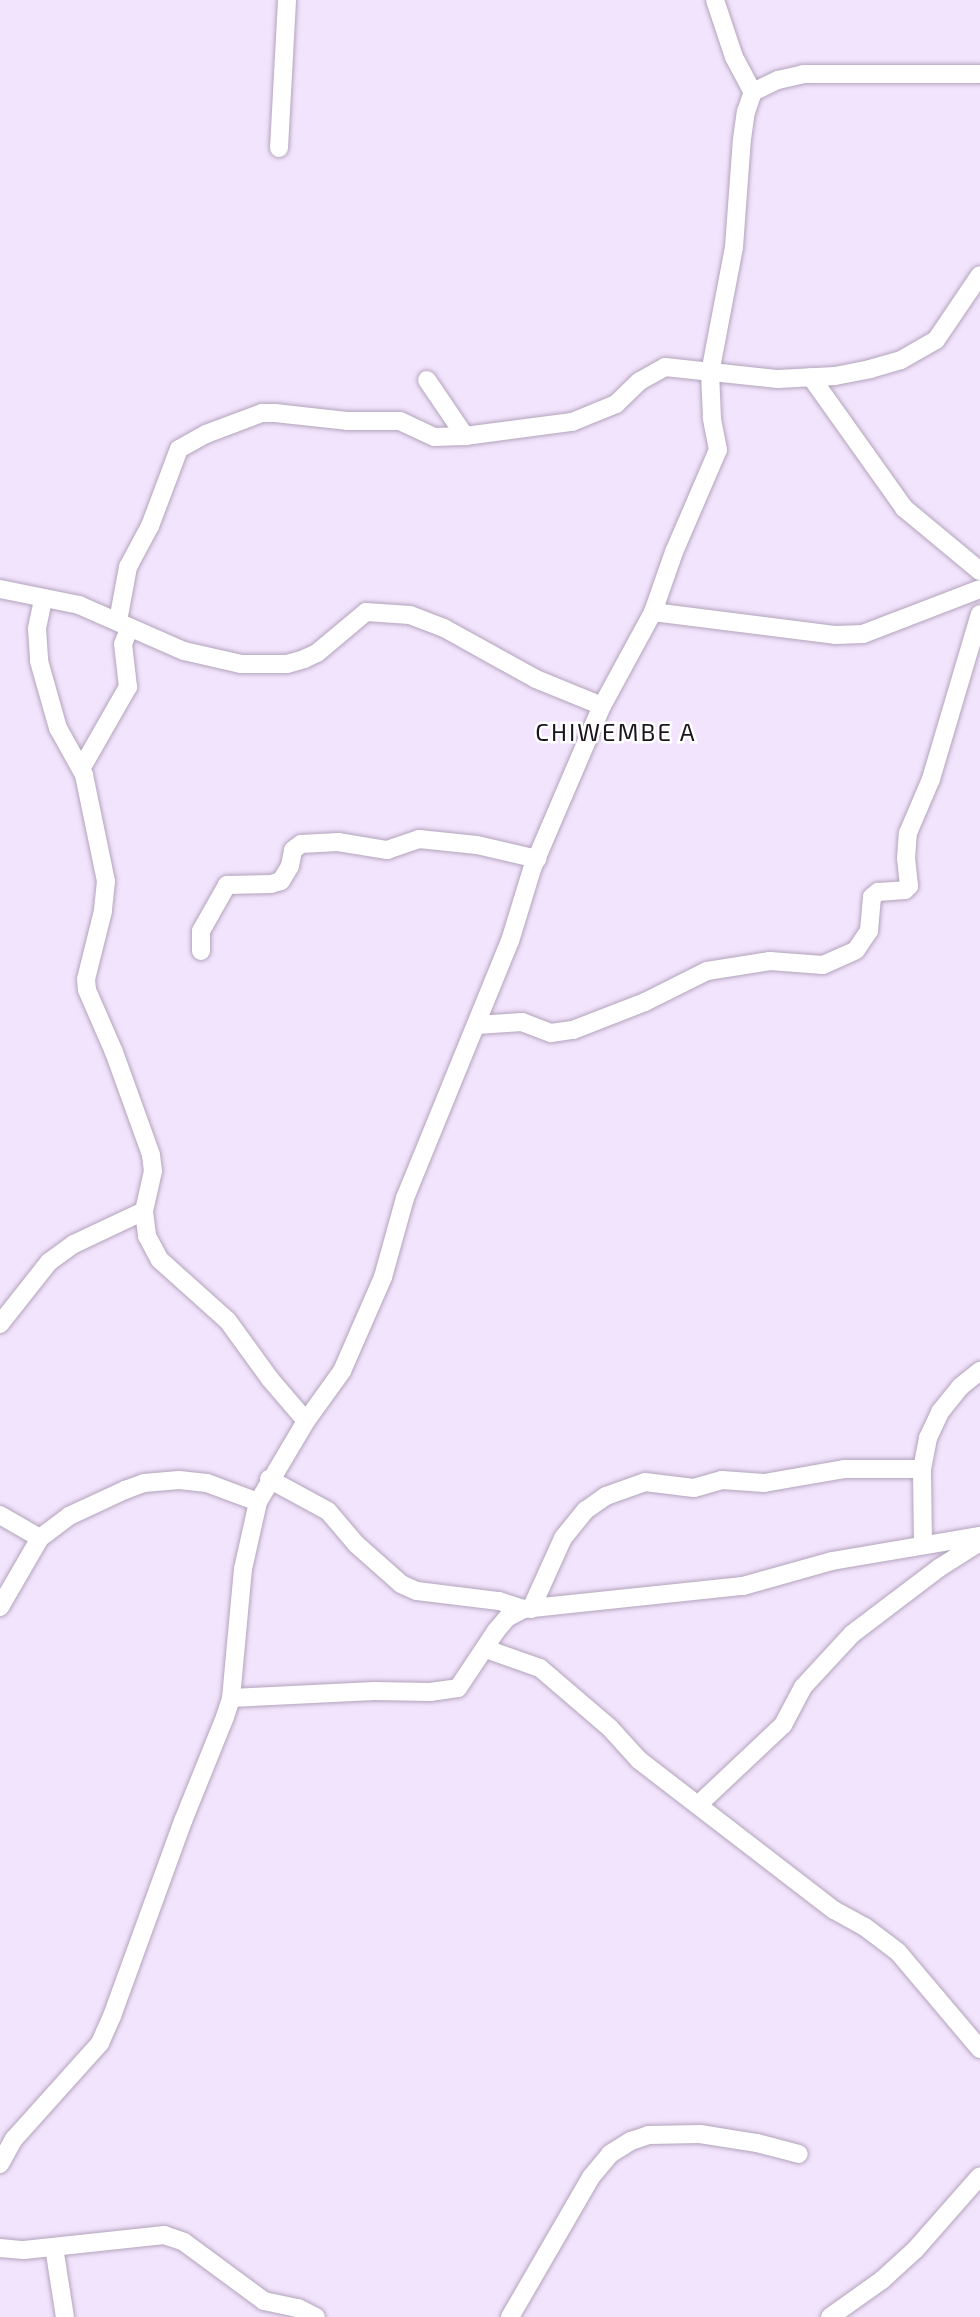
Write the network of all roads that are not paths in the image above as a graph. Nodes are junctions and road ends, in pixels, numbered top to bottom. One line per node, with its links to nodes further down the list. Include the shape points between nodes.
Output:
1 (287, 0): 5 (street)
2 (715, 0): 4 (street, via 729,47)
3 (980, 74): 4 (street, via 803,74)
4 (753, 92): 7 (street, via 742,139 734,247)
5 (279, 148)
6 (980, 275): 8 (street, via 947,327 922,350 870,369)
7 (709, 373): 8 (street); 10 (street, via 665,367 640,381 616,404 572,422); 14 (street, via 718,450)
8 (811, 377): 11 (street, via 904,508)
9 (427, 380): 10 (street)
10 (465, 436): 16 (street, via 435,437 400,421 262,413 187,442 179,449 150,526 128,567)
11 (980, 583): 14 (street, via 863,634 835,635)
12 (0, 589): 13 (street)
13 (43, 600): 16 (street, via 79,605); 18 (street, via 37,629 39,661 58,728)
14 (653, 612): 17 (street)
15 (980, 614): 21 (street, via 927,790 908,833 909,886 872,897 869,931 856,950 823,964 770,961 707,971 573,1030 551,1033 522,1022)
16 (124, 624): 17 (street, via 211,659 287,664 317,653 359,615 374,611 410,615 444,628 536,679); 18 (street, via 128,687)
17 (602, 706): 19 (street)
18 (81, 769): 22 (street, via 106,893 87,989 151,1155 153,1171)
19 (537, 859): 20 (street, via 477,845 419,839 387,850 338,842 301,844 293,850 281,881 227,885 201,931); 21 (street)
20 (201, 951)
21 (478, 1026): 25 (street, via 405,1198 378,1289 342,1371)
22 (144, 1211): 23 (street, via 74,1244 49,1262); 25 (street, via 147,1236 160,1260 228,1321)
23 (0, 1324)
24 (980, 1371): 26 (street, via 940,1412 928,1438)
25 (306, 1421): 27 (street)
26 (922, 1469): 33 (street); 35 (street, via 855,1468 764,1483 722,1480 694,1488 652,1481 632,1486 606,1496 576,1521)
27 (269, 1479): 28 (street); 35 (street, via 328,1511 356,1544 401,1584 417,1591)
28 (258, 1502): 31 (street, via 207,1483 144,1483 86,1507); 37 (street, via 243,1569)
29 (0, 1515): 31 (street)
30 (980, 1536): 33 (street)
31 (40, 1538): 34 (street)
32 (980, 1542): 38 (street, via 852,1634 803,1687 783,1725)
33 (923, 1544): 35 (street, via 832,1561 743,1586)
34 (0, 1607)
35 (527, 1609): 36 (street, via 507,1618)
36 (486, 1649): 37 (street, via 461,1685 452,1690); 38 (street, via 540,1668 610,1728 639,1760)
37 (231, 1698): 41 (street, via 100,2043 14,2139)
38 (698, 1805): 39 (street, via 834,1910 898,1952)
39 (980, 2049)
40 (799, 2154): 47 (street, via 700,2134 648,2135 631,2141 610,2154 591,2177)
41 (0, 2164)
42 (980, 2176): 48 (street, via 915,2250)
43 (54, 2247): 44 (street); 45 (street); 46 (street, via 164,2235 184,2242 264,2301)
44 (0, 2248)
45 (65, 2317)
46 (316, 2317)
47 (510, 2317)
48 (830, 2317)

